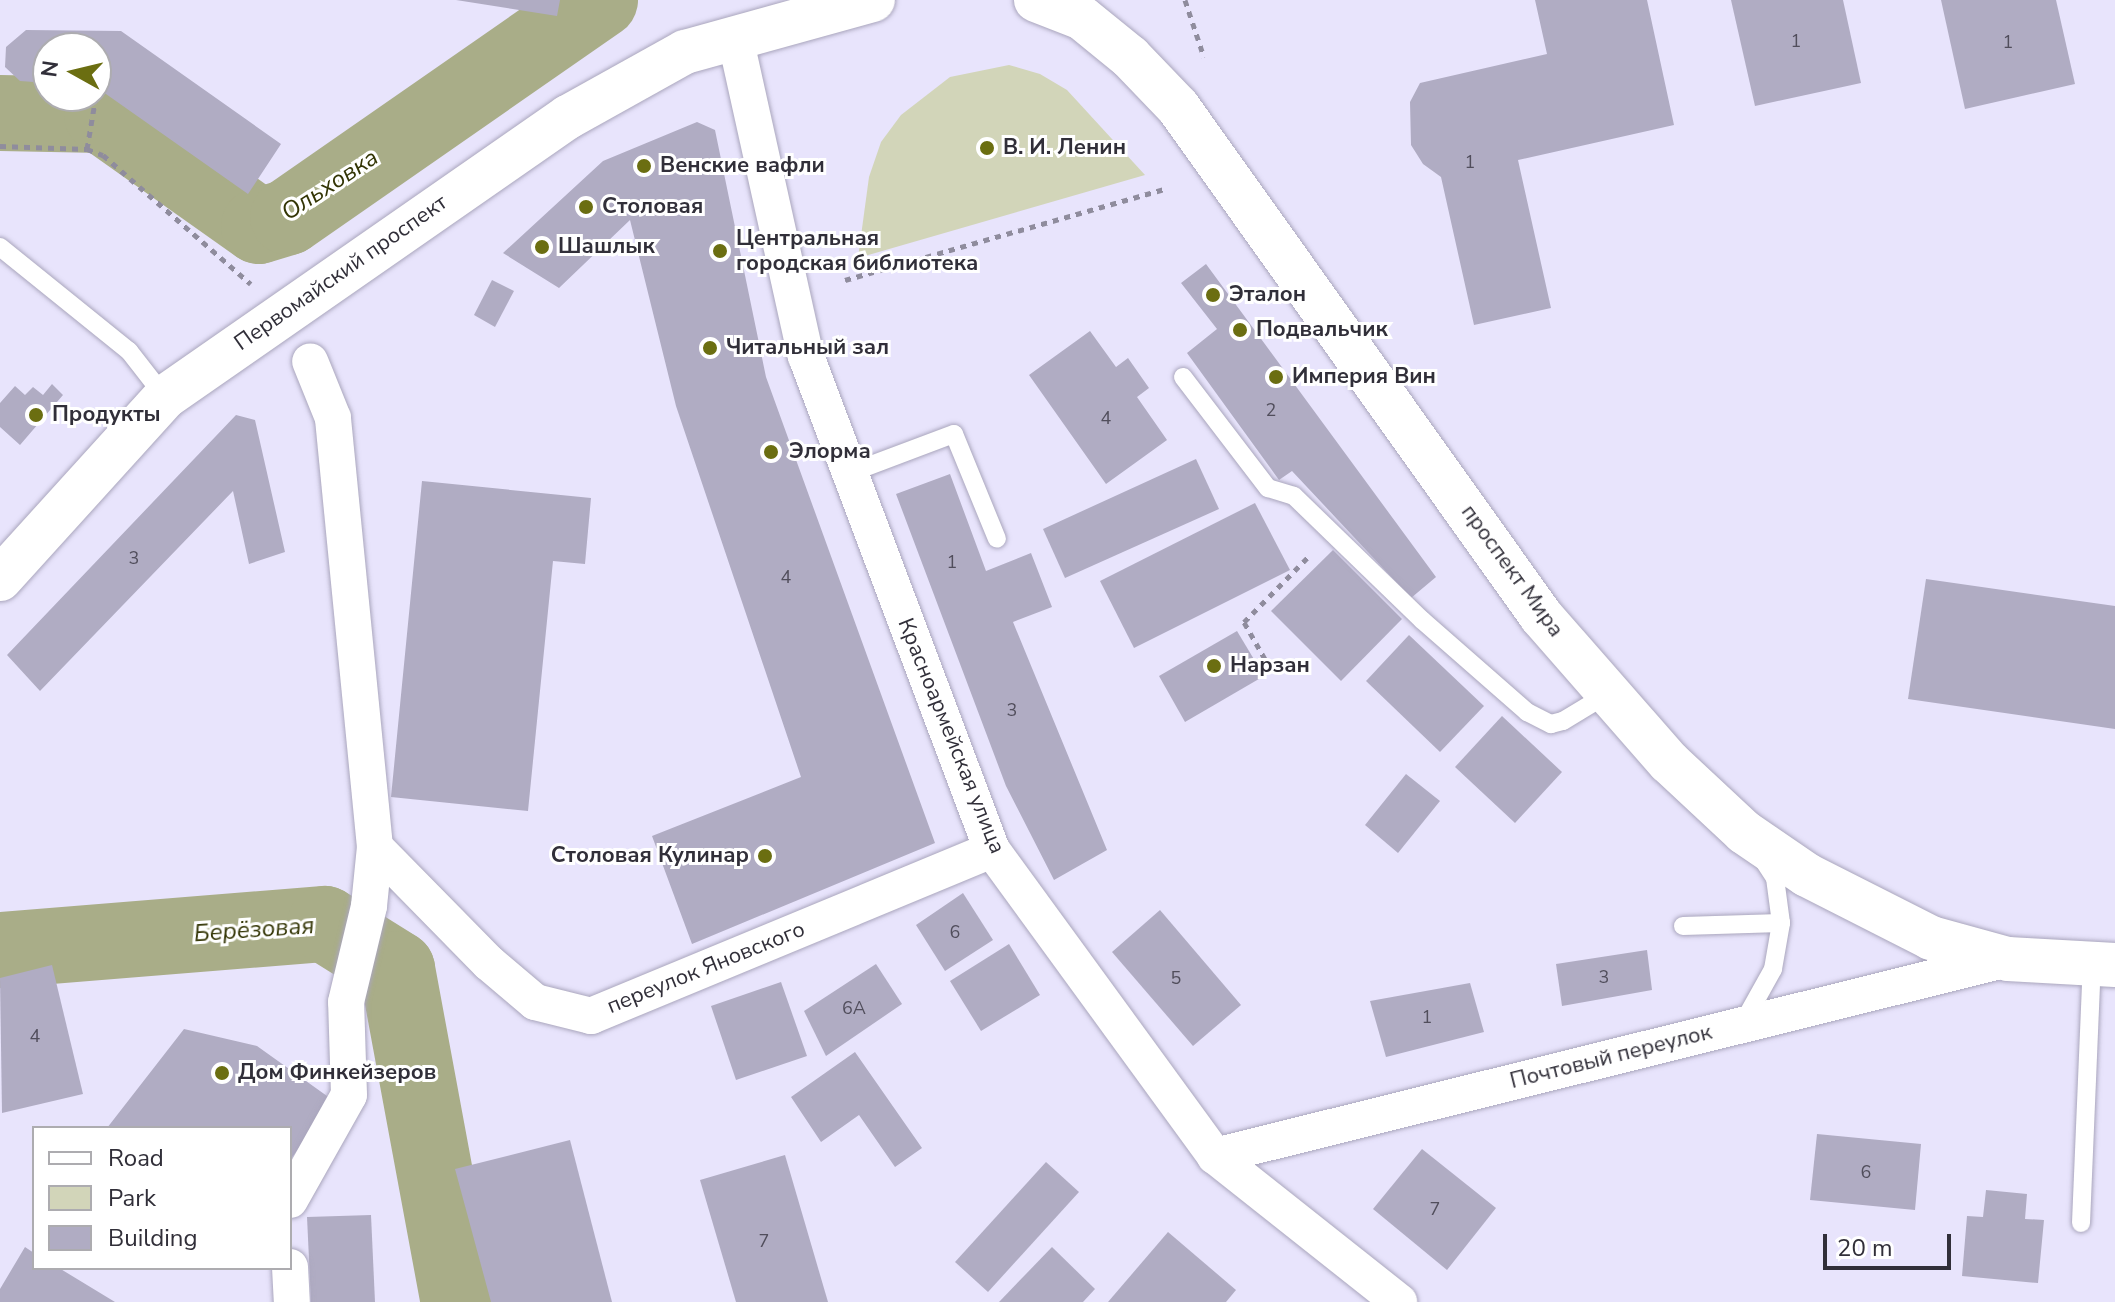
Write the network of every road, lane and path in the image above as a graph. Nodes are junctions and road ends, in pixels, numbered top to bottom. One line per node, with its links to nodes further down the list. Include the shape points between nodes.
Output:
1 (873, 0): 4 (street)
2 (1036, 0): 21 (street, проспект Мира, via 1082,18 1130,57 1178,107 1541,616)
3 (1185, 0): 5 (path)
4 (735, 37): 15 (street, Первомайский проспект, via 685,52 568,117); 16 (street, Красноармейская улица, via 806,356)
5 (1204, 57)
6 (93, 112): 8 (path)
7 (0, 146): 8 (path)
8 (87, 149): 12 (path, via 103,155)
9 (1165, 189): 11 (path)
10 (0, 247): 15 (lane, via 129,351)
11 (845, 280)
12 (257, 291)
13 (310, 361): 23 (street, via 333,418)
14 (1183, 377): 21 (lane, via 1268,488 1294,496 1527,712 1551,724)
15 (165, 397): 18 (street, Первомайский проспект)
16 (850, 473): 17 (lane, via 954,434); 24 (street, Красноармейская улица)
17 (997, 539)
18 (0, 579)
19 (1285, 581): 20 (path, via 1244,622)
20 (1265, 659)
21 (1606, 695): 22 (street, проспект Мира)
22 (1744, 832): 25 (lane, via 1775,878); 27 (street, проспект Мира, via 1872,912 1931,938)
23 (375, 847): 24 (street, переулок Яновского, via 535,1002 591,1016); 31 (street, via 369,906 346,1002 349,1095)
24 (992, 850): 30 (street, Красноармейская улица)
25 (1781, 923): 26 (lane); 29 (lane, via 1773,969)
26 (1683, 926)
27 (2008, 959): 28 (street, проспект Мира); 29 (street, Почтовый переулок)
28 (2104, 964): 32 (lane)
29 (1742, 1025): 30 (street, Почтовый переулок)
30 (1215, 1156): 35 (street, Красноармейская улица)
31 (292, 1196)
32 (2081, 1223)
33 (290, 1270): 34 (street)
34 (292, 1302)
35 (1399, 1302)

